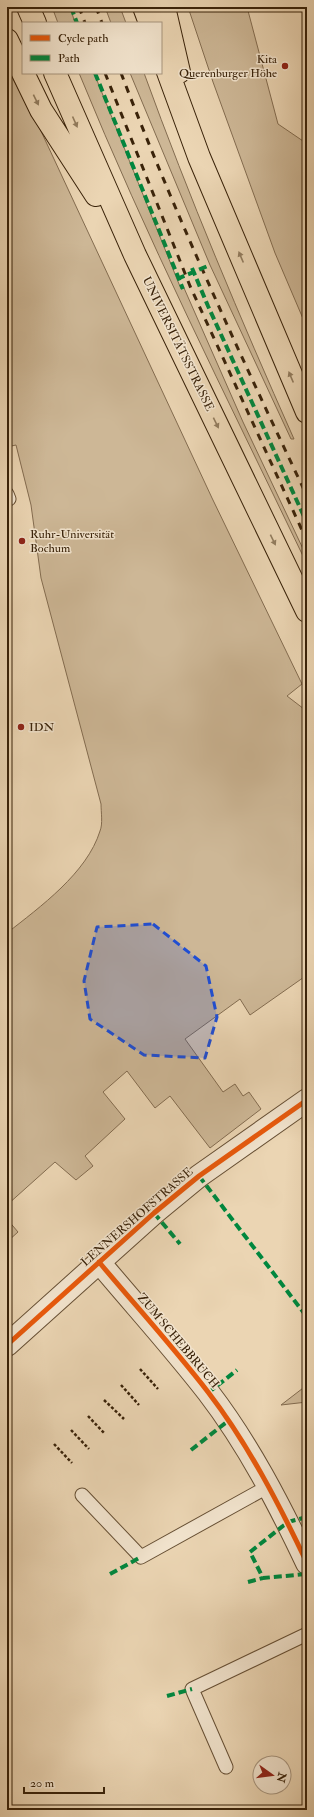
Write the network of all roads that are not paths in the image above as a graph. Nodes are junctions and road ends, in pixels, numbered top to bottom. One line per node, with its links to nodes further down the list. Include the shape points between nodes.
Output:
1 (28, 7): 4 (highway)
2 (144, 7): 5 (highway)
3 (164, 7): 11 (highway)
4 (35, 22)
5 (150, 22)
6 (7, 40): 8 (highway, one-way to 8)
7 (162, 56): 11 (highway)
8 (22, 71)
9 (24, 74): 12 (highway, one-way to 12, via 41,110)
10 (55, 74): 12 (highway, UNIVERSITÄTSSTRASSE, one-way to 12)
11 (199, 157): 13 (highway, one-way to 11)
12 (132, 249): 14 (highway, UNIVERSITÄTSSTRASSE, one-way to 14)
13 (307, 412)
14 (307, 611)
15 (307, 1100): 16 (street, LENNERSHOFSTRASSE, via 199,1176)
16 (99, 1262): 17 (street, LENNERSHOFSTRASSE); 18 (street, ZUM SCHEBBRUCH, via 208,1393)
17 (7, 1345)
18 (269, 1486): 19 (lane, via 141,1557); 20 (street, ZUM SCHEBBRUCH)
19 (82, 1495)
20 (307, 1563)
21 (307, 1634): 22 (lane, via 192,1689)
22 (226, 1767)

